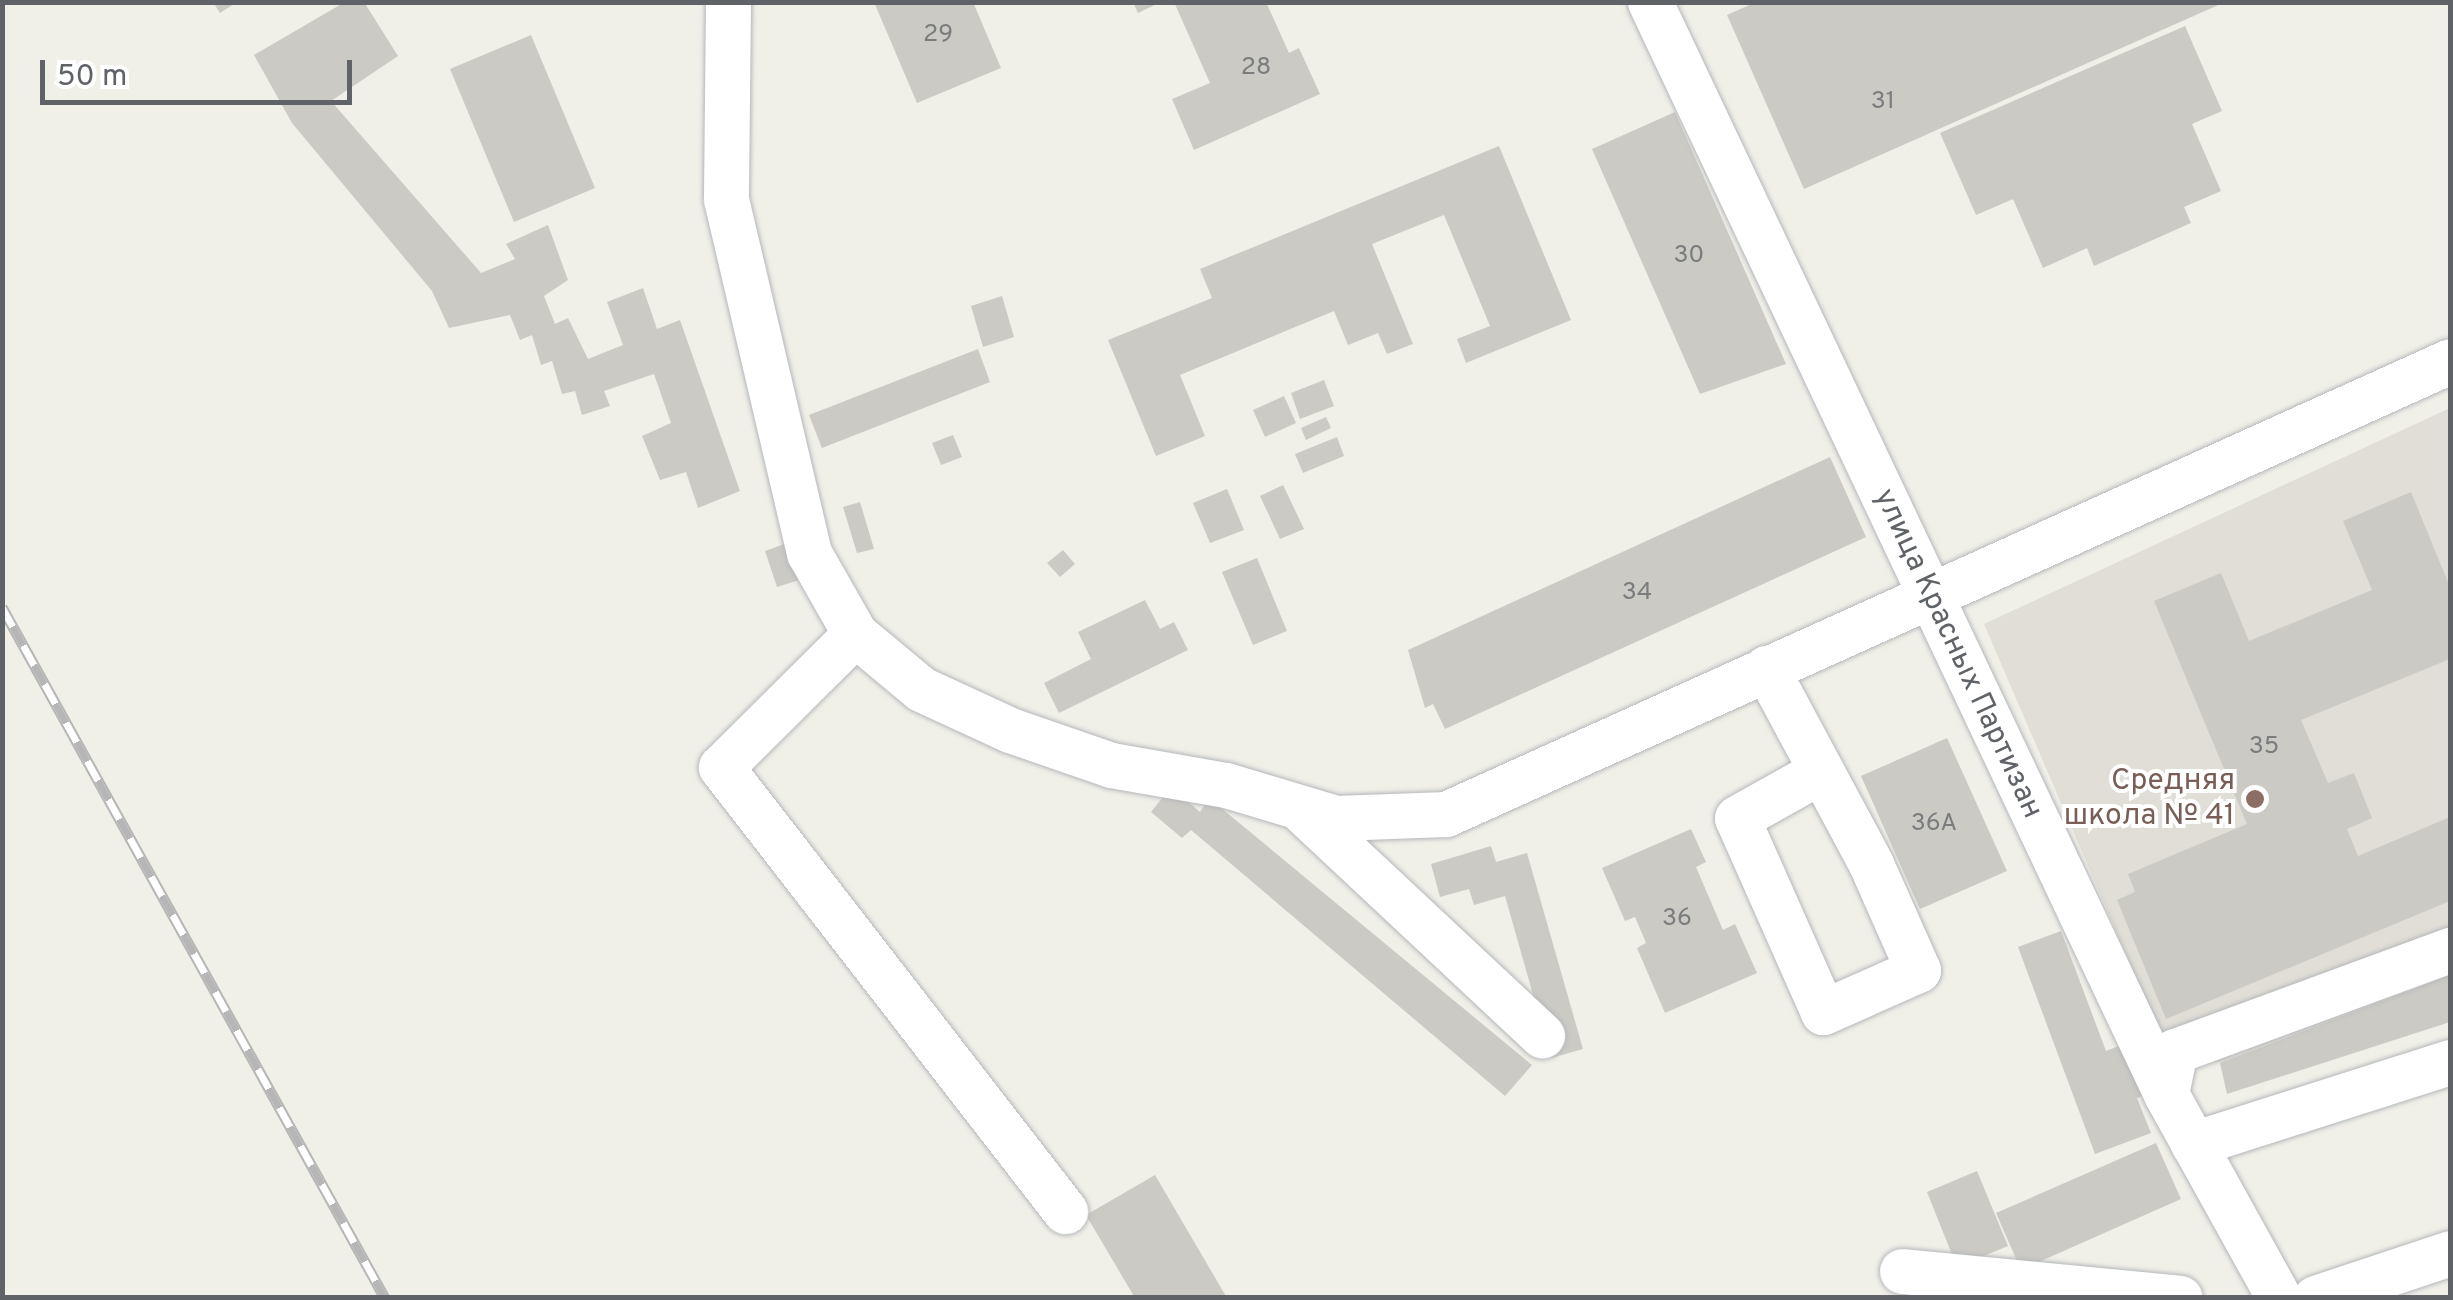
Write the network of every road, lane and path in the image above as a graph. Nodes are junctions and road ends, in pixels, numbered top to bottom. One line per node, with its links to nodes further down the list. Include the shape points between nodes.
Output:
1 (728, 2): 5 (street, via 726,200 808,553)
2 (1650, 2): 4 (street, улица Красных Партизан)
3 (2450, 361): 4 (street)
4 (1928, 595): 6 (street); 12 (street, улица Красных Партизан)
5 (855, 634): 8 (street, via 921,689 1010,730 1112,764); 14 (street, via 721,767)
6 (1766, 668): 7 (street); 8 (street, via 1446,814 1336,818)
7 (1821, 772): 7 (street, via 1918,970 1823,1012 1737,818)
8 (1298, 806): 10 (street)
9 (2450, 950): 12 (street, via 2175,1052)
10 (1542, 1034)
11 (2450, 1062): 13 (street)
12 (2166, 1094): 13 (street, улица Красных Партизан)
13 (2194, 1144): 18 (street, улица Красных Партизан)
14 (1065, 1211)
15 (2450, 1253): 19 (street)
16 (1902, 1271): 17 (street)
17 (2180, 1298)
18 (2279, 1298)
19 (2314, 1298)

